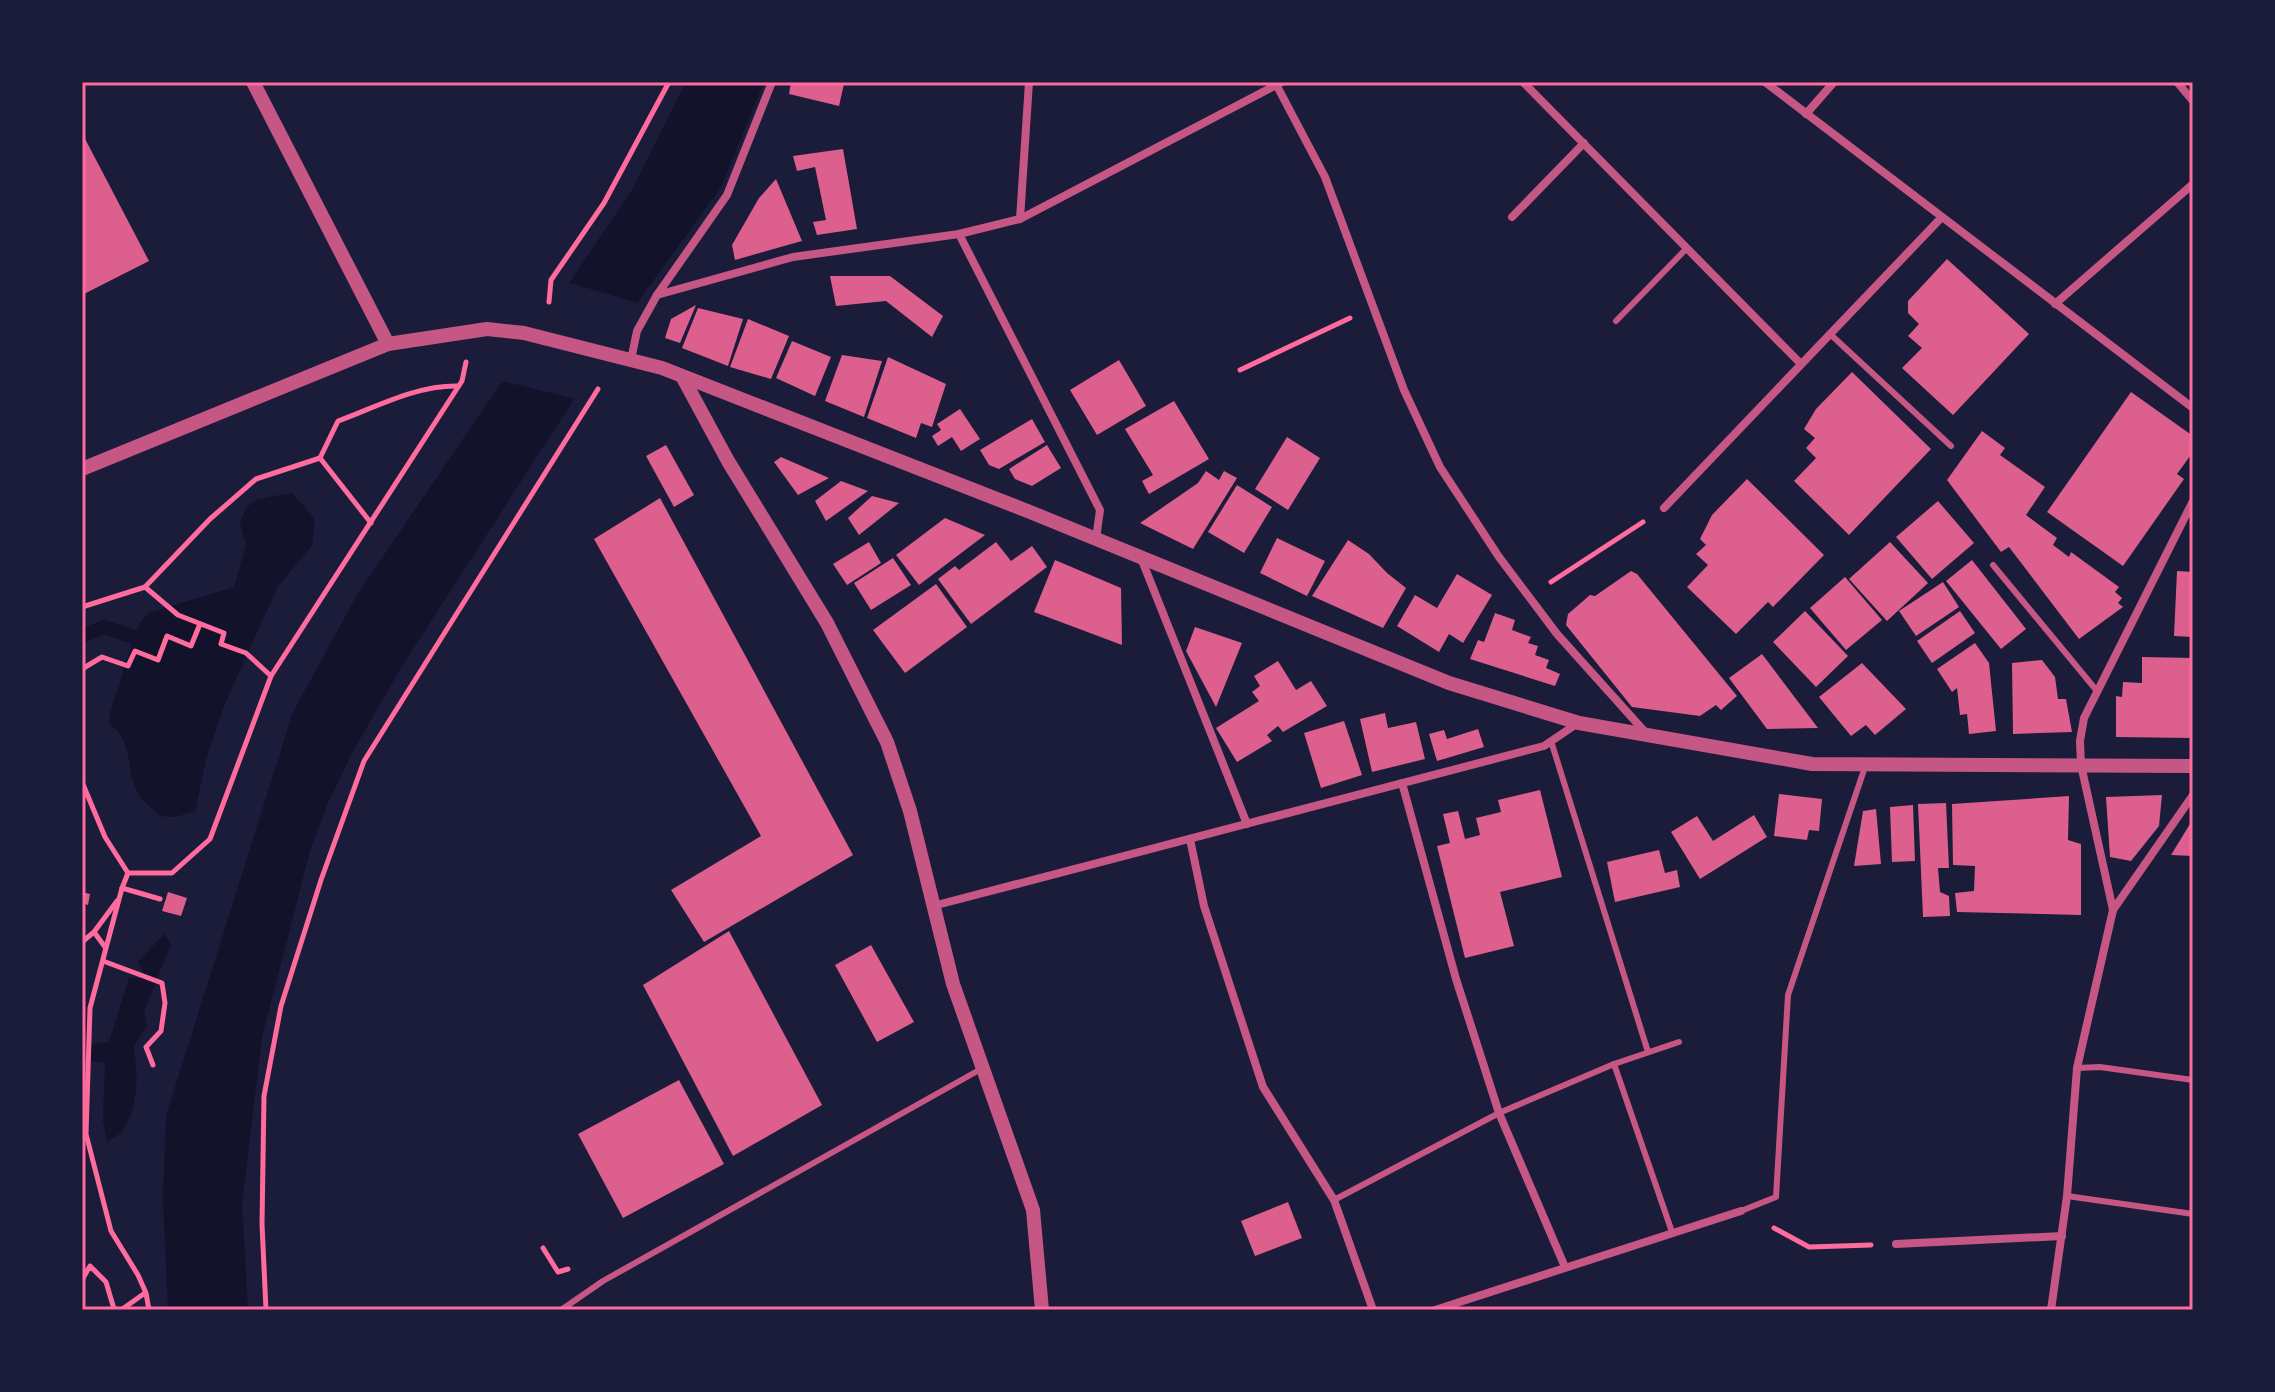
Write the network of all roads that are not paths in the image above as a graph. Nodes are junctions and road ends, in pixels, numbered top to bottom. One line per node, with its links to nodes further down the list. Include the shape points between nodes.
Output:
1 (253, 82): 22 (street)
2 (772, 82): 18 (street, via 727,195)
3 (1029, 82): 15 (street)
4 (1523, 82): 11 (street)
5 (1765, 82): 10 (street)
6 (1834, 82): 10 (street)
7 (2177, 82): 9 (street)
8 (1279, 84): 15 (street); 36 (street, via 1325,177 1404,390 1440,467 1557,634)
9 (2193, 101)
10 (1806, 114): 14 (street)
11 (1584, 143): 13 (street); 17 (street)
12 (2193, 184): 19 (street)
13 (1512, 217)
14 (1941, 218): 19 (street); 21 (street)
15 (1020, 219): 16 (street)
16 (959, 234): 18 (street, via 793,257); 31 (street, via 1100,510)
17 (1687, 248): 20 (lane); 24 (street)
18 (657, 295): 23 (street, via 637,331)
19 (2055, 304): 26 (street)
20 (1616, 321)
21 (1830, 334): 24 (street); 27 (lane)
22 (388, 344): 23 (street, via 487,329); 28 (street)
23 (631, 360): 25 (street)
24 (1801, 364): 30 (street)
25 (683, 378): 31 (street); 45 (street, via 827,623 887,742)
26 (2193, 408)
27 (1951, 446)
28 (82, 469)
29 (2193, 501): 34 (street)
30 (1664, 508)
31 (1096, 539): 32 (street)
32 (1141, 558): 35 (street, via 1449,683); 43 (street)
33 (1993, 565): 34 (lane)
34 (2097, 691): 39 (street, via 2084,718)
35 (1579, 723): 36 (street); 37 (street)
36 (1648, 735): 38 (street, via 1812,764)
37 (1551, 741): 41 (street); 48 (lane)
38 (1866, 764): 39 (street); 56 (lane, via 1788,995 1776,1197)
39 (2081, 765): 40 (street); 46 (street)
40 (2193, 766)
41 (1402, 783): 43 (street); 53 (street)
42 (2193, 795): 46 (street)
43 (1247, 824): 44 (street)
44 (1190, 839): 45 (street); 55 (street, via 1204,906 1263,1087)
45 (933, 906): 51 (street)
46 (2113, 910): 50 (street)
47 (1679, 1042): 48 (lane)
48 (1648, 1052): 49 (lane)
49 (1614, 1064): 53 (lane); 58 (lane)
50 (2077, 1068): 52 (lane); 54 (street)
51 (981, 1069): 62 (lane, via 603,1281); 63 (street, via 1033,1210)
52 (2193, 1080)
53 (1499, 1113): 55 (lane); 61 (street)
54 (2067, 1196): 57 (lane); 59 (street)
55 (1334, 1200): 64 (street)
56 (1741, 1211): 58 (street)
57 (2193, 1214)
58 (1672, 1232): 61 (street)
59 (2062, 1236): 60 (street); 66 (street)
60 (1896, 1244)
61 (1565, 1267): 65 (street)
62 (561, 1310)
63 (1042, 1310)
64 (1373, 1310)
65 (1435, 1310)
66 (2051, 1310)

